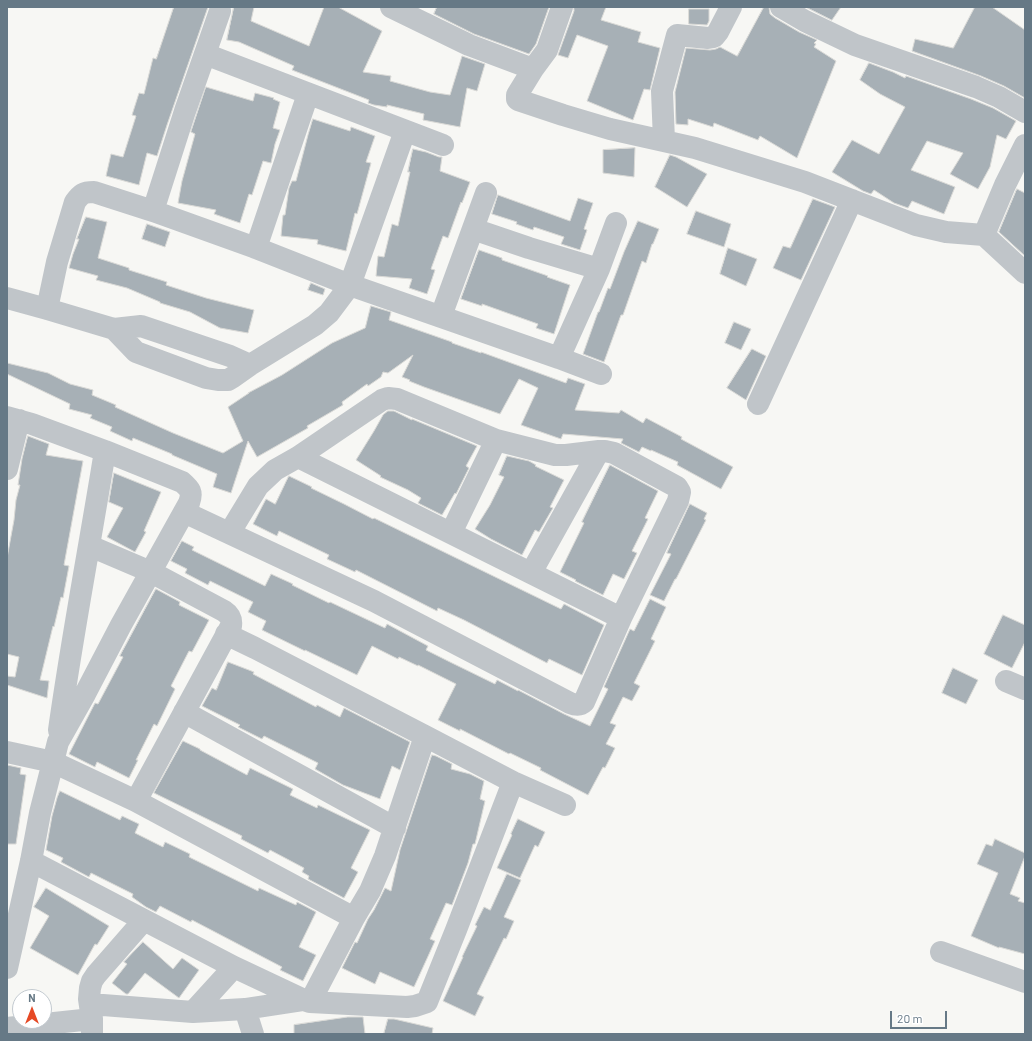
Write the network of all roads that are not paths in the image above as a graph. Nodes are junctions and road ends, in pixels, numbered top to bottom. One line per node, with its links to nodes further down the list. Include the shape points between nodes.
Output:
1 (391, 7): 7 (street, via 469,45)
2 (562, 7): 7 (street, via 546,50)
3 (731, 7): 11 (street, via 714,37 677,35 662,91)
4 (781, 7): 9 (street, via 855,45 999,97)
5 (220, 11): 6 (street)
6 (205, 54): 8 (street); 16 (street)
7 (533, 69): 11 (street, via 517,99 610,129)
8 (308, 94): 10 (street); 20 (street)
9 (1025, 112)
10 (405, 131): 13 (street); 23 (street)
11 (664, 141): 15 (street, via 805,182)
12 (1025, 144): 19 (street)
13 (443, 145)
14 (486, 192): 18 (street)
15 (852, 200): 19 (street, via 916,225 946,232); 31 (street)
16 (153, 211): 20 (street); 25 (street, via 94,192 85,192 80,196 75,202 57,262)
17 (616, 222): 21 (street)
18 (473, 230): 21 (street); 26 (street)
19 (984, 235): 22 (street)
20 (256, 248): 23 (street)
21 (599, 269): 28 (street)
22 (1025, 273)
23 (350, 285): 26 (street); 29 (street, via 329,313 315,325)
24 (7, 298): 25 (street)
25 (47, 309): 27 (street)
26 (441, 316): 28 (street)
27 (114, 329): 29 (street, via 141,326); 29 (street, via 136,352 206,378 228,380)
28 (559, 358): 30 (street)
29 (250, 365)
30 (601, 374)
31 (758, 404)
32 (13, 418): 34 (street); 37 (street)
33 (496, 440): 35 (street, via 555,455); 36 (street, via 392,398 382,400); 40 (street)
34 (105, 451): 38 (street, via 182,482 192,496); 41 (street)
35 (599, 451): 43 (street); 44 (street, via 614,454 677,487 680,492 678,501)
36 (298, 457): 39 (street, via 275,470 258,486); 40 (street)
37 (7, 469)
38 (184, 512): 39 (street); 42 (street)
39 (230, 532): 44 (street, via 374,601 574,705 584,702)
40 (451, 533): 43 (street)
41 (90, 546): 42 (street); 49 (street)
42 (150, 572): 45 (street, via 229,614 231,623); 49 (street)
43 (531, 573): 44 (street)
44 (621, 618)
45 (226, 634): 46 (street); 47 (street)
46 (184, 712): 51 (street); 53 (street)
47 (425, 736): 50 (street); 53 (street)
48 (7, 752): 49 (street)
49 (55, 752): 51 (street); 54 (street)
50 (513, 782): 52 (street); 61 (street, via 427,1002 407,1007)
51 (136, 800): 55 (street)
52 (565, 805)
53 (395, 828): 55 (street, via 370,891)
54 (31, 861): 56 (street); 59 (street)
55 (354, 918): 61 (street)
56 (144, 920): 58 (street); 64 (street, via 92,981)
57 (941, 952): 60 (street)
58 (234, 967): 61 (street); 63 (street)
59 (7, 968)
60 (1025, 982)
61 (307, 1001): 62 (street)
62 (245, 1009): 63 (street); 66 (street)
63 (193, 1012): 64 (street)
64 (91, 1019): 65 (street)
65 (7, 1028)
66 (253, 1034)

